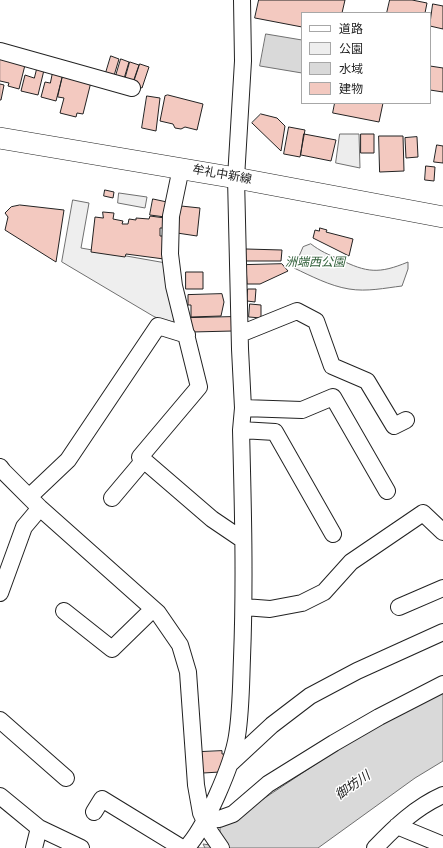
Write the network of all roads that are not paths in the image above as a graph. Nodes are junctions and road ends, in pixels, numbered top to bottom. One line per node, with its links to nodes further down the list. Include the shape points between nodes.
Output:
1 (242, 0): 6 (street, via 243,61)
2 (0, 51): 3 (street)
3 (132, 88)
4 (0, 138): 5 (main road, 牟礼中新線)
5 (181, 168): 6 (main road, 牟礼中新線); 9 (street, via 171,216 170,254 174,286)
6 (236, 178): 7 (main road, 牟礼中新線); 8 (street)
7 (443, 217)
8 (240, 334): 10 (street); 11 (street, via 297,311 316,320 332,366 367,381 394,426)
9 (187, 335): 13 (street, via 199,387 140,456); 17 (street, via 158,326 68,460)
10 (243, 408): 12 (street); 15 (street, via 302,410 333,397)
11 (406, 420)
12 (241, 430): 19 (street, via 275,432); 20 (street)
13 (144, 460): 16 (street); 20 (street, via 212,519)
14 (0, 467): 17 (street)
15 (387, 491)
16 (112, 498)
17 (34, 502): 21 (street); 26 (street)
18 (443, 532): 24 (street, via 423,513 351,562 324,592 302,603 270,609)
19 (333, 534)
20 (243, 540): 24 (street)
21 (3, 573): 23 (street)
22 (443, 588): 25 (street)
23 (0, 593)
24 (244, 607): 31 (street, via 237,737)
25 (399, 607)
26 (153, 609): 27 (street, via 112,649); 36 (street, via 180,645 188,672 196,785 201,813)
27 (64, 611)
28 (443, 632): 31 (street, via 357,671 310,696 272,725)
29 (443, 684): 36 (street, via 334,743 268,784 233,814)
30 (0, 720): 32 (street)
31 (230, 764): 36 (street)
32 (66, 778)
33 (443, 795): 37 (street)
34 (0, 796): 38 (street)
35 (94, 812): 42 (street, via 102,799)
36 (207, 826): 43 (street); 44 (street)
37 (397, 826): 39 (street); 45 (street)
38 (39, 828): 40 (street); 41 (street)
39 (443, 845)
40 (34, 848)
41 (81, 848)
42 (182, 848)
43 (186, 848)
44 (221, 848)
45 (375, 848)

